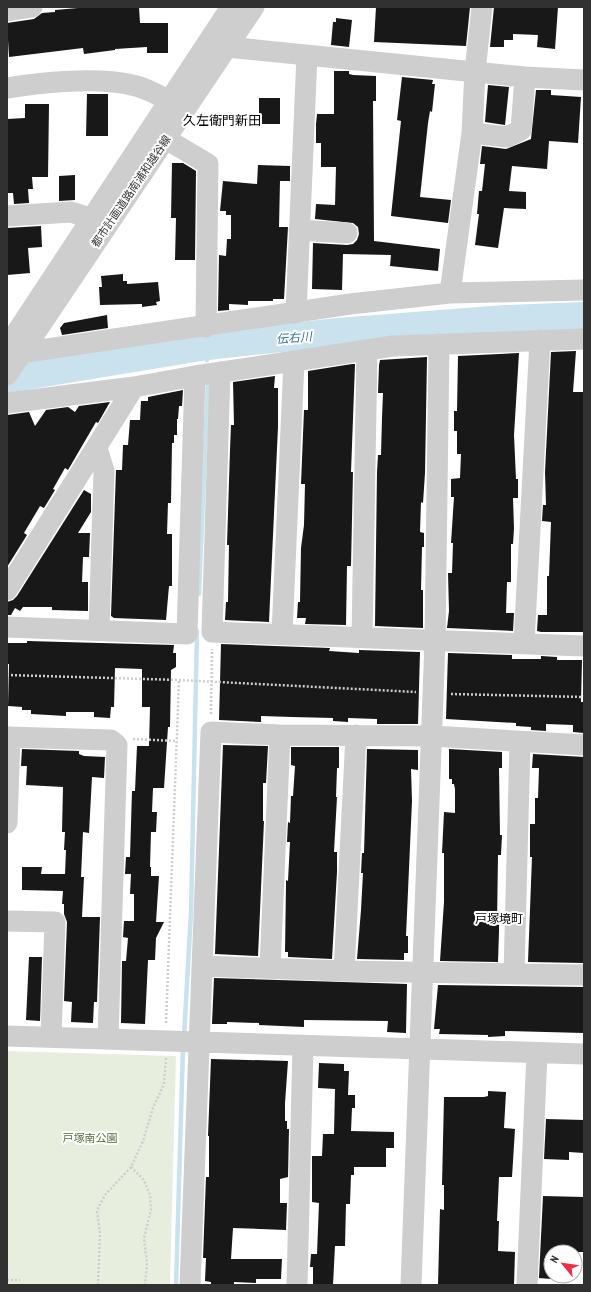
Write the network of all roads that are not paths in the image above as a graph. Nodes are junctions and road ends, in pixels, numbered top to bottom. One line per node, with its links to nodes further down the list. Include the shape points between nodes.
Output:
1 (32, 7): 5 (street)
2 (231, 7): 12 (street, 都市計画道路南浦和越谷線)
3 (254, 7): 6 (street, 都市計画道路南浦和越谷線)
4 (482, 7): 8 (street)
5 (7, 11)
6 (227, 47): 7 (street); 12 (street, 都市計画道路南浦和越谷線)
7 (306, 55): 8 (street); 17 (street)
8 (475, 71): 9 (street); 13 (street)
9 (525, 77): 10 (street); 13 (street, via 521,130 507,137)
10 (584, 80)
11 (7, 88): 12 (street, via 48,81 121,83 138,86)
12 (176, 105): 14 (street, 都市計画道路南浦和越谷線); 16 (street, 都市計画道路南浦和越谷線)
13 (472, 133): 20 (street)
14 (166, 139): 16 (street, 都市計画道路南浦和越谷線); 22 (street, via 208,164)
15 (7, 216): 16 (street, via 71,212)
16 (101, 221): 27 (street, 都市計画道路南浦和越谷線)
17 (299, 230): 18 (street); 21 (street)
18 (347, 233)
19 (584, 290): 20 (street)
20 (450, 293): 21 (street)
21 (296, 313): 22 (street)
22 (206, 327): 27 (street)
23 (584, 339): 24 (street)
24 (540, 340): 25 (street); 40 (street)
25 (439, 344): 26 (street); 39 (street)
26 (367, 350): 28 (street); 38 (street)
27 (12, 357)
28 (294, 361): 29 (street); 37 (street)
29 (220, 372): 30 (street); 37 (street, via 212,632)
30 (195, 376): 31 (street); 36 (street, via 187,634)
31 (134, 388): 32 (street); 33 (street)
32 (7, 403)
33 (97, 448): 34 (street); 36 (street, via 104,471)
34 (7, 590)
35 (7, 626): 36 (street)
36 (99, 630)
37 (282, 634): 38 (street)
38 (362, 637): 39 (street)
39 (435, 641): 40 (street); 44 (street)
40 (524, 644): 41 (street)
41 (584, 646)
42 (280, 735): 43 (street); 50 (street, via 211,732); 51 (street)
43 (356, 735): 44 (street); 52 (street)
44 (432, 736): 46 (street); 53 (street)
45 (8, 737): 48 (street); 58 (street, via 111,740 117,745)
46 (520, 742): 47 (street); 54 (street)
47 (584, 745)
48 (7, 823)
49 (7, 921): 57 (street, via 55,922)
50 (202, 966): 51 (street); 59 (street)
51 (270, 968): 52 (street)
52 (344, 971): 53 (street)
53 (422, 971): 54 (street); 61 (street)
54 (514, 974): 55 (street)
55 (584, 975)
56 (7, 1036): 57 (street)
57 (51, 1037): 58 (street)
58 (108, 1039): 59 (street)
59 (199, 1042): 60 (street); 64 (street)
60 (303, 1046): 61 (street); 65 (street)
61 (420, 1050): 62 (street); 66 (street)
62 (537, 1053): 63 (street); 67 (street)
63 (584, 1054)
64 (190, 1285)
65 (297, 1285)
66 (411, 1285)
67 (527, 1285)

